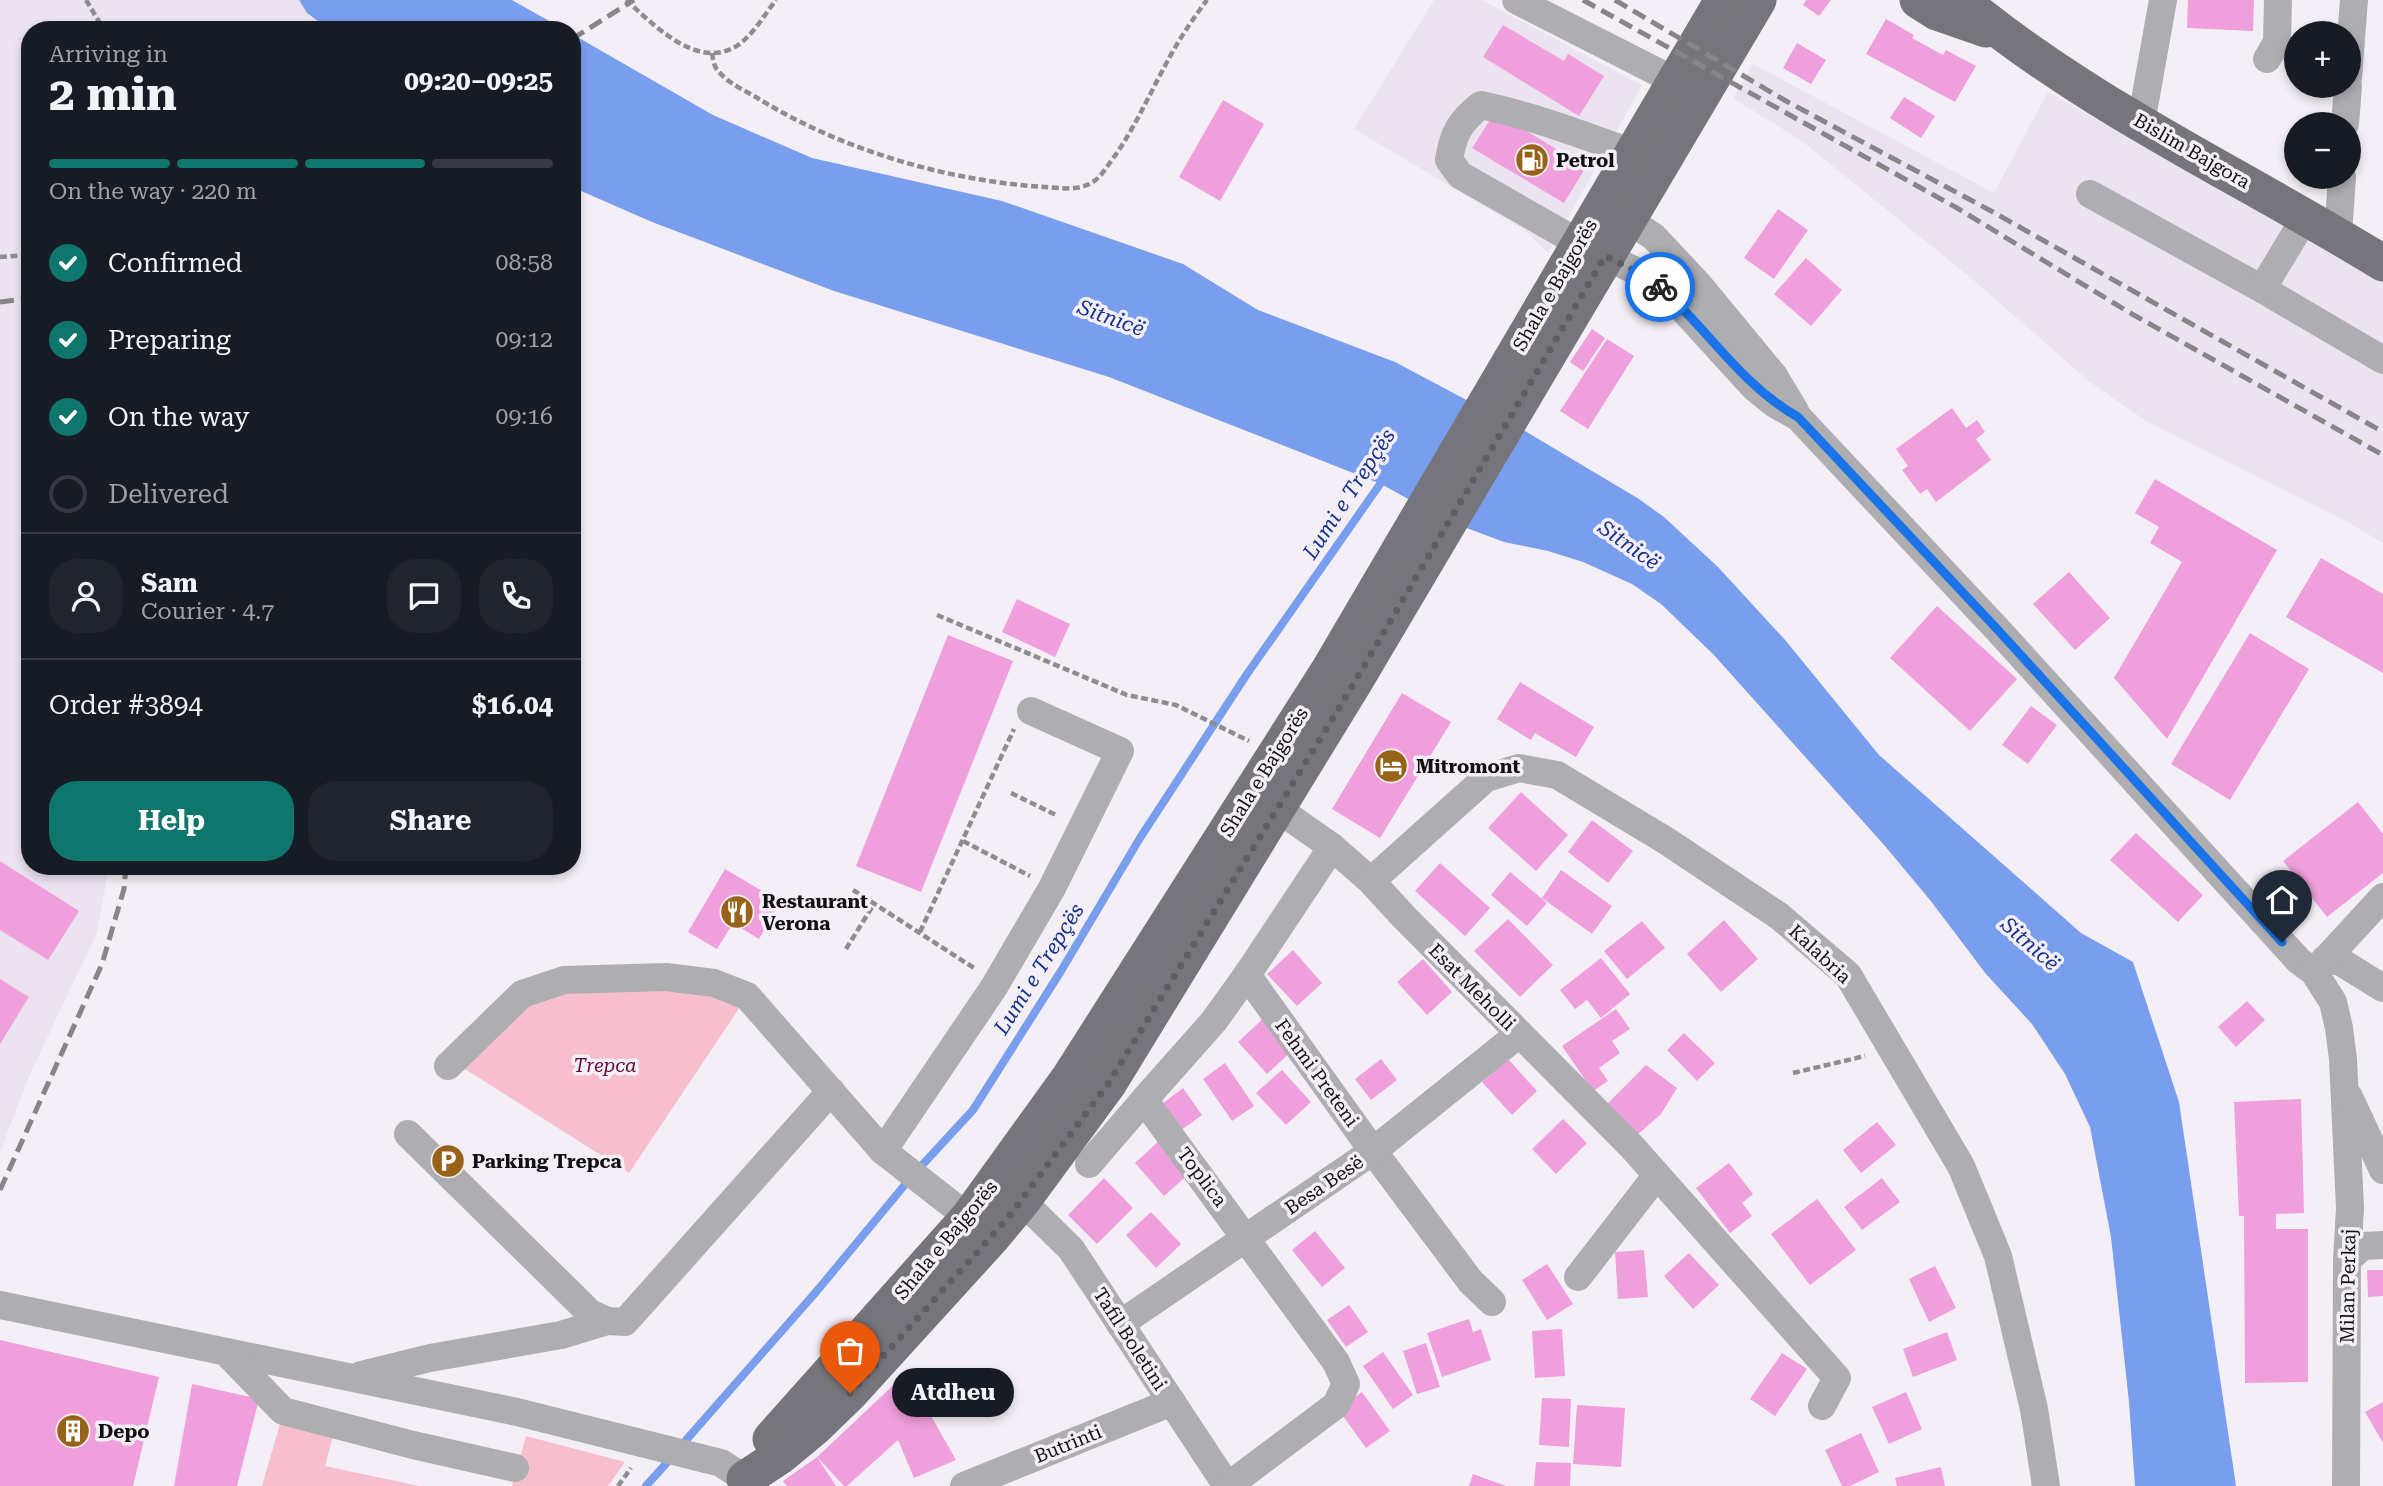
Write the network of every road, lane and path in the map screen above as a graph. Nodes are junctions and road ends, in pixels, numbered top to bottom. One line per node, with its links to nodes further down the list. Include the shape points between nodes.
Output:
1 (86, 0): 13 (path)
2 (626, 0): 16 (path, via 688,48)
3 (776, 0): 16 (path, via 734,48)
4 (1207, 0): 16 (path, via 1121,147 1099,177 1083,187 1015,185 975,178 913,164 829,136 728,80 715,67)
5 (1516, 0): 19 (street)
6 (1723, 0): 17 (main road)
7 (1758, 0): 17 (main road)
8 (1918, 0): 15 (main road, Bislim Bajgora, via 1937,12)
9 (1961, 0): 15 (main road, Bislim Bajgora)
10 (2162, 0): 20 (street)
11 (2278, 0): 18 (street, via 2277,42)
12 (2354, 0): 14 (street)
13 (99, 21)
14 (2352, 21)
15 (2004, 36): 20 (main road, Bislim Bajgora)
16 (712, 53)
17 (1707, 55): 19 (main road, Shala e Bajgorës); 24 (main road, Shala e Bajgorës)
18 (2267, 59)
19 (1675, 81): 21 (main road, Shala e Bajgorës)
20 (2141, 123): 25 (main road, Bislim Bajgora)
21 (1633, 153): 24 (main road, Shala e Bajgorës); 27 (street, via 1563,127 1481,106 1465,117 1452,141 1449,160 1460,175)
22 (2341, 189): 26 (street)
23 (2090, 194): 31 (street)
24 (1615, 211): 27 (main road, Shala e Bajgorës); 33 (street, via 1654,237 1698,284 1774,376)
25 (2306, 216): 26 (main road, Bislim Bajgora); 31 (street)
26 (2338, 235): 30 (main road, Bislim Bajgora)
27 (1592, 250): 33 (street, via 1650,278 1754,387); 35 (main road, Shala e Bajgorës)
28 (21, 256): 29 (path)
29 (0, 257)
30 (2383, 262)
31 (2262, 289): 32 (street)
32 (2383, 360)
33 (1798, 417): 50 (street, via 2290,951)
34 (937, 615): 37 (path, via 1127,695 1176,705)
35 (1340, 678): 39 (main road, Shala e Bajgorës); 68 (main road, Shala e Bajgorës, via 1070,1077)
36 (1025, 715): 40 (street, via 1120,751); 41 (path)
37 (1253, 743)
38 (1011, 793): 40 (path)
39 (1278, 809): 42 (street, Esat Meholli); 67 (main road, Shala e Bajgorës, via 1108,1084)
40 (1081, 827): 44 (street)
41 (963, 841): 44 (path); 48 (path)
42 (1332, 847): 43 (street, Esat Meholli); 51 (street)
43 (1371, 881): 54 (street, Esat Meholli); 55 (street, Kalabria, via 1486,778 1519,768 1557,775 1779,916 1848,975)
44 (1052, 888): 52 (street)
45 (853, 890): 47 (path)
46 (2383, 897): 50 (street)
47 (874, 904): 48 (path); 49 (path)
48 (920, 933): 52 (path, via 992,979)
49 (846, 950)
50 (2319, 966): 53 (street, via 2342,962); 58 (street, Milan Perkaj, via 2333,1002)
51 (1247, 975): 60 (street, via 1214,1021); 62 (street, Fehmi Preteni)
52 (994, 987): 63 (street)
53 (2383, 988)
54 (1519, 1034): 62 (street, Besa Besë); 66 (street, Esat Meholli)
55 (1893, 1049): 57 (path); 85 (street, Kalabria, via 1961,1166 1998,1256 2034,1409)
56 (448, 1066): 59 (street, via 522,994 564,980 666,977 714,983 747,996)
57 (1793, 1073)
58 (2343, 1085): 65 (street); 71 (street, Milan Perkaj, via 2350,1208)
59 (831, 1091): 63 (street); 75 (street, via 625,1322)
60 (1144, 1100): 64 (street); 69 (street, Toplica)
61 (408, 1134): 75 (street, via 590,1313)
62 (1373, 1151): 69 (street, Besa Besë); 73 (street, Fehmi Preteni, via 1471,1282)
63 (891, 1157): 68 (street)
64 (1089, 1164)
65 (2383, 1170)
66 (1657, 1175): 72 (street); 80 (street, Esat Meholli, via 1837,1378)
67 (1022, 1201): 68 (main road, Shala e Bajgorës); 76 (street, Tafil Boletini, via 1070,1249)
68 (981, 1227): 82 (main road, Shala e Bajgorës)
69 (1247, 1238): 76 (street, Besa Besë); 84 (street, Toplica, via 1336,1362 1346,1384 1336,1405)
70 (2383, 1245): 71 (street, via 2363,1247)
71 (2347, 1260): 86 (street, Milan Perkaj)
72 (1578, 1277)
73 (1492, 1302)
74 (0, 1305): 77 (street)
75 (607, 1321): 78 (street, via 561,1335)
76 (1120, 1324): 79 (street, Tafil Boletini)
77 (226, 1352): 78 (street); 81 (street, via 283,1411)
78 (351, 1377): 82 (street, via 658,1447)
79 (1171, 1402): 83 (street, Butrinti); 84 (street, Tafil Boletini)
80 (1822, 1406)
81 (515, 1468)
82 (735, 1476)
83 (964, 1486)
84 (1228, 1486)
85 (2046, 1486)
86 (2346, 1486)

